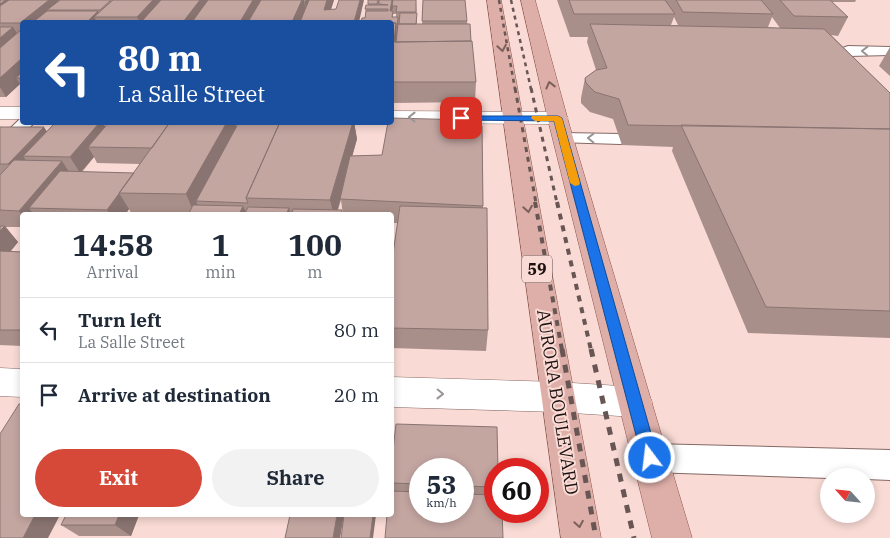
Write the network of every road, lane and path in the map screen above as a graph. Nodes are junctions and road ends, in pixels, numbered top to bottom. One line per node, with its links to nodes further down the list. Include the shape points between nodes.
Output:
1 (494, 0): 8 (main road, AURORA BOULEVARD / 59, one-way to 8)
2 (528, 0): 10 (main road, one-way to 2)
3 (890, 51): 4 (lane, one-way to 4, via 848,50 840,54)
4 (890, 110)
5 (0, 113): 6 (street)
6 (20, 113)
7 (394, 117): 8 (street, one-way to 7)
8 (514, 118): 10 (street); 16 (main road, AURORA BOULEVARD / 59, one-way to 16)
9 (25, 125): 12 (lane)
10 (560, 128): 11 (lane, one-way to 10); 17 (main road)
11 (620, 138)
12 (0, 148)
13 (0, 382): 14 (street)
14 (20, 383)
15 (394, 392): 16 (street, one-way to 16)
16 (556, 396): 17 (street); 20 (main road, AURORA BOULEVARD / 59, one-way to 20)
17 (635, 402): 18 (main road)
18 (650, 458): 19 (lane); 21 (main road)
19 (890, 465)
20 (581, 538)
21 (672, 538)

